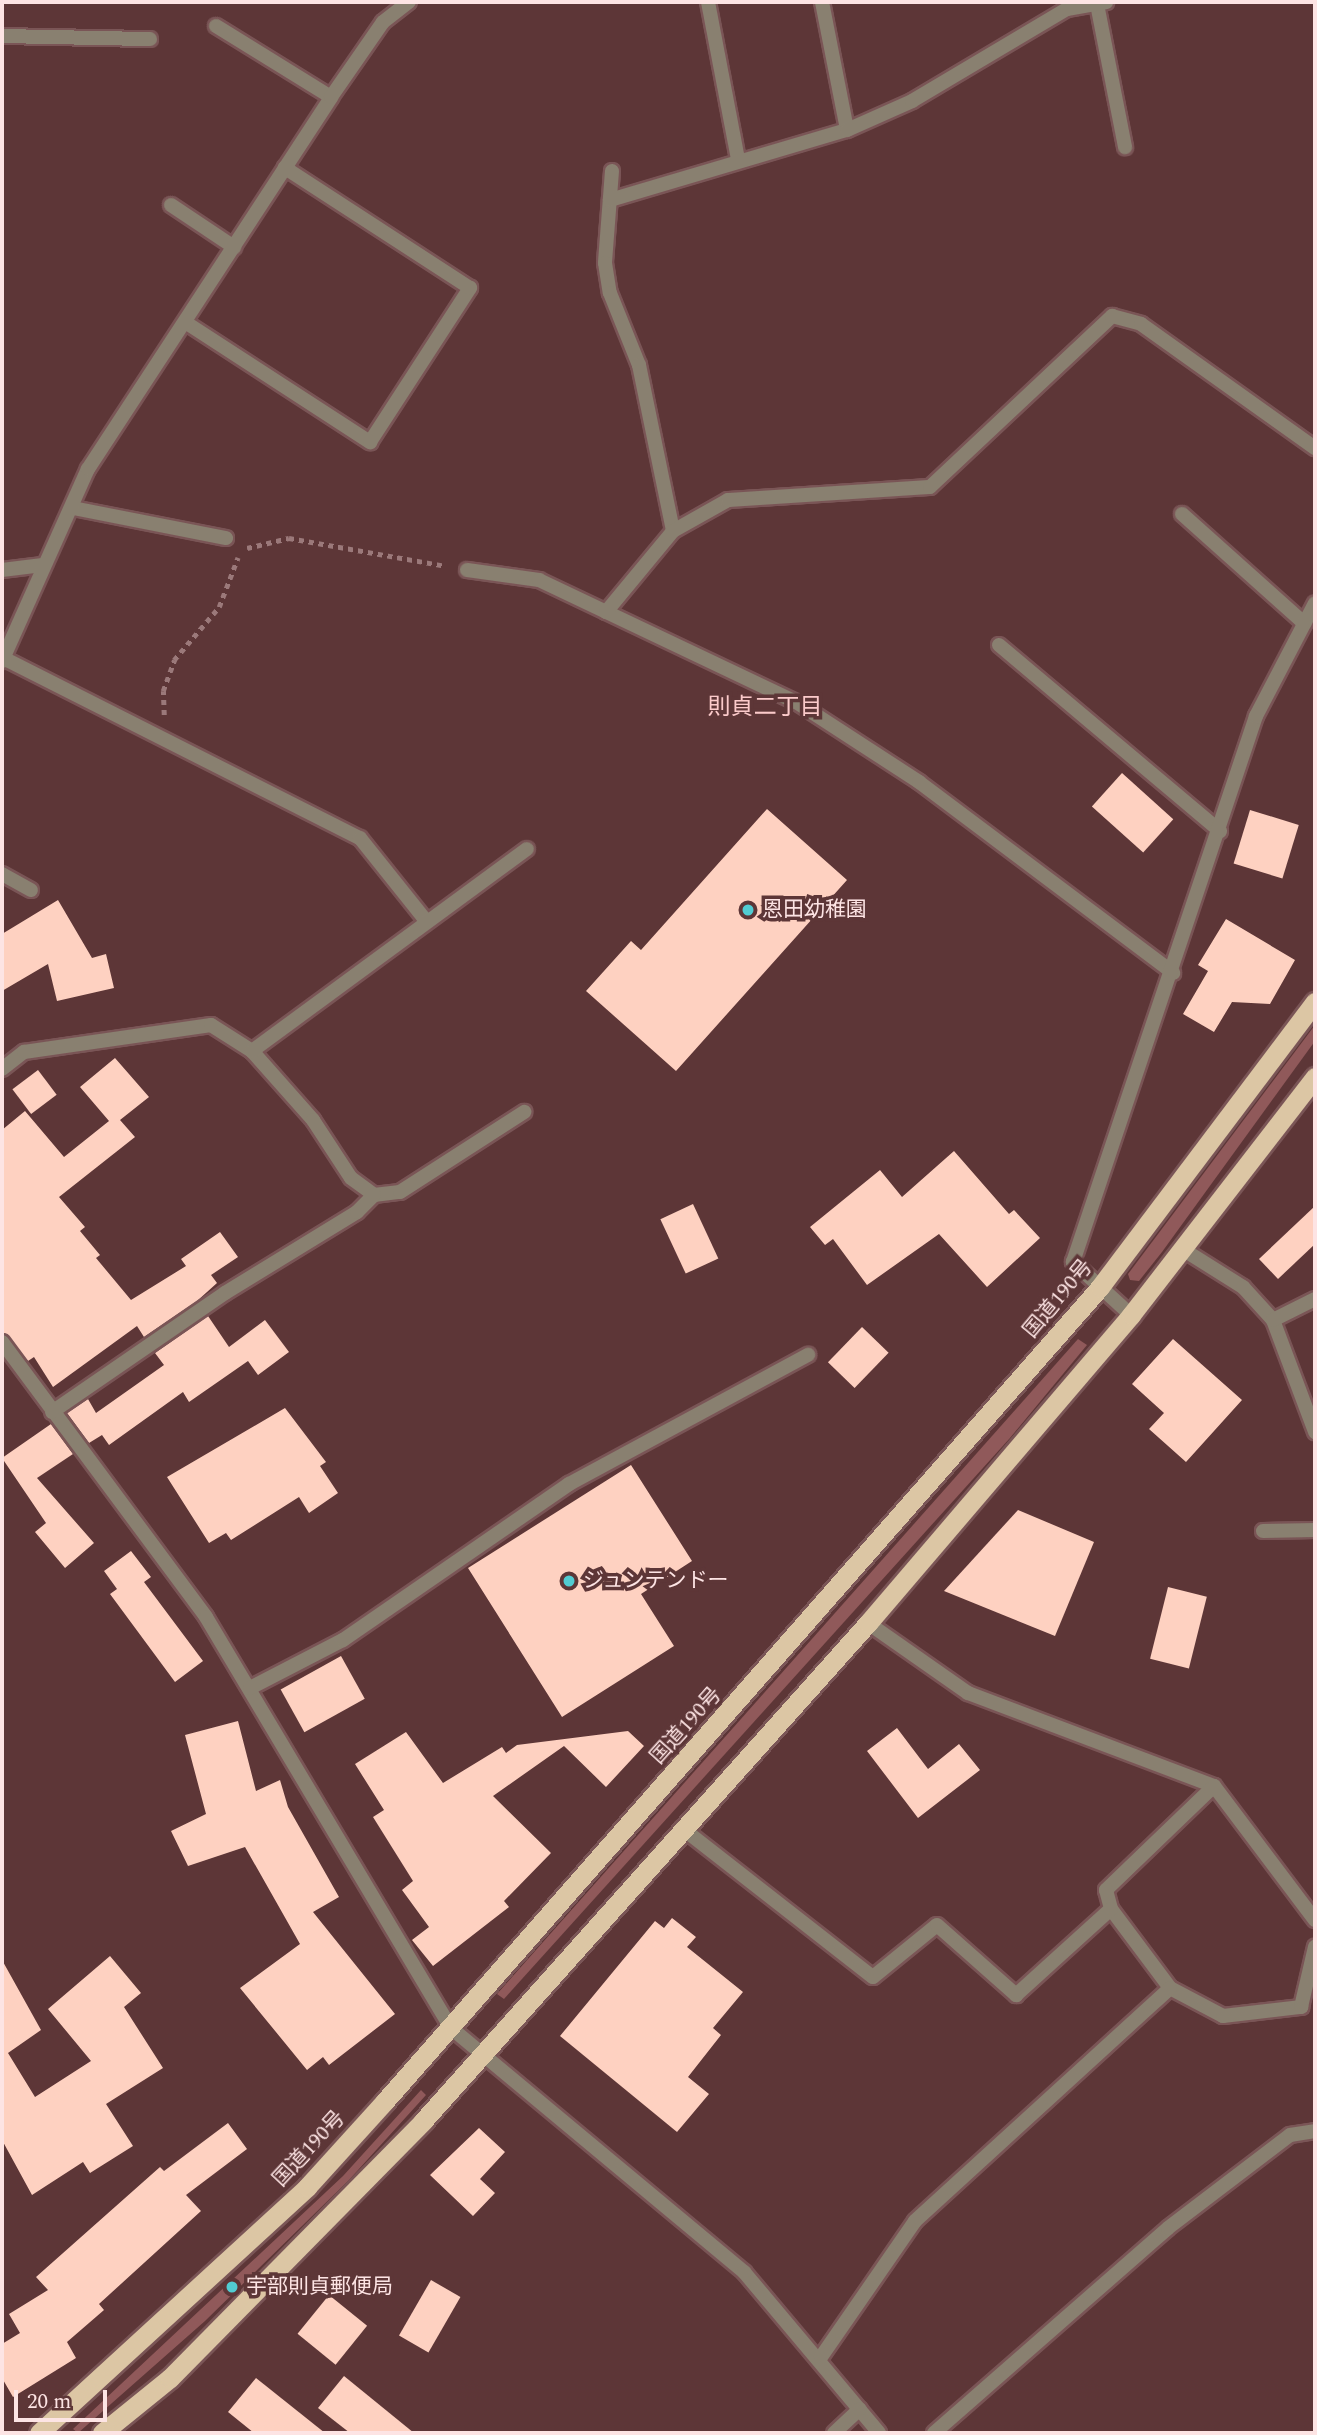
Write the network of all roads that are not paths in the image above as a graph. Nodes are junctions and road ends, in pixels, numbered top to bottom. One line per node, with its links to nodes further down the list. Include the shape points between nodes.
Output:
1 (409, 2): 8 (street, via 383,22)
2 (708, 2): 11 (street)
3 (822, 2): 9 (street)
4 (1101, 3): 9 (street, via 1067,9 912,101); 10 (street)
5 (216, 26): 8 (street)
6 (2, 36): 7 (street)
7 (150, 38)
8 (331, 97): 12 (street)
9 (848, 130): 11 (street)
10 (1125, 147)
11 (738, 160): 14 (street)
12 (285, 168): 16 (street); 17 (street, via 471,288 370,442)
13 (612, 171): 14 (street)
14 (610, 200): 21 (street, via 604,263 610,293 639,365)
15 (170, 205): 16 (street)
16 (234, 247): 17 (street)
17 (185, 322): 19 (street, via 88,469)
18 (1315, 448): 21 (street, via 1141,324 1112,316 930,487 728,500)
19 (73, 508): 22 (street); 23 (street)
20 (1182, 514): 28 (street)
21 (673, 531): 27 (street)
22 (226, 538)
23 (43, 565): 24 (street); 30 (street)
24 (2, 570)
25 (467, 570): 27 (street, via 539,580)
26 (1315, 603): 28 (street)
27 (606, 612): 36 (street, via 796,702 919,782)
28 (1304, 623): 31 (street, via 1256,716)
29 (999, 645): 31 (street)
30 (2, 659): 35 (street, via 360,838)
31 (1220, 831): 36 (street)
32 (527, 849): 35 (street)
33 (2, 874): 34 (street)
34 (31, 890)
35 (427, 922): 38 (street)
36 (1173, 973): 44 (street, via 1073,1262)
37 (1315, 1002): 44 (highway, 国道190号)
38 (252, 1051): 39 (street, via 211,1025 24,1052); 42 (street, via 313,1120 351,1178)
39 (2, 1069)
40 (1315, 1077): 43 (highway)
41 (524, 1112): 42 (street, via 400,1192)
42 (374, 1195): 50 (street, via 357,1212 225,1293)
43 (1184, 1250): 46 (highway); 47 (street, via 1243,1287)
44 (1100, 1287): 46 (street); 62 (highway, 国道190号)
45 (1315, 1299): 47 (street)
46 (1131, 1315): 54 (highway)
47 (1273, 1320): 51 (street)
48 (2, 1342): 50 (street)
49 (808, 1355): 55 (street, via 569,1483 342,1640)
50 (52, 1412): 55 (street, via 124,1502)
51 (1315, 1432)
52 (1315, 1530): 53 (street)
53 (1263, 1531)
54 (868, 1623): 56 (street, via 968,1693); 57 (highway)
55 (250, 1688): 62 (street)
56 (1214, 1786): 58 (street, via 1106,1890); 59 (street)
57 (682, 1828): 58 (street, via 873,1977 937,1926 1016,1995); 63 (highway)
58 (1111, 1909): 61 (street)
59 (1315, 1920)
60 (1315, 1947): 61 (street, via 1301,2007 1223,2016)
61 (1170, 1988): 65 (street, via 915,2221)
62 (450, 2027): 63 (street); 67 (highway, 国道190号, via 307,2187)
63 (481, 2052): 65 (street, via 744,2272); 68 (highway, via 342,2208 170,2378)
64 (1315, 2131): 71 (street, via 1290,2135 1168,2228)
65 (821, 2357): 66 (street)
66 (860, 2409): 69 (street); 70 (street)
67 (39, 2433)
68 (102, 2433)
69 (834, 2433)
70 (879, 2433)
71 (934, 2433)

